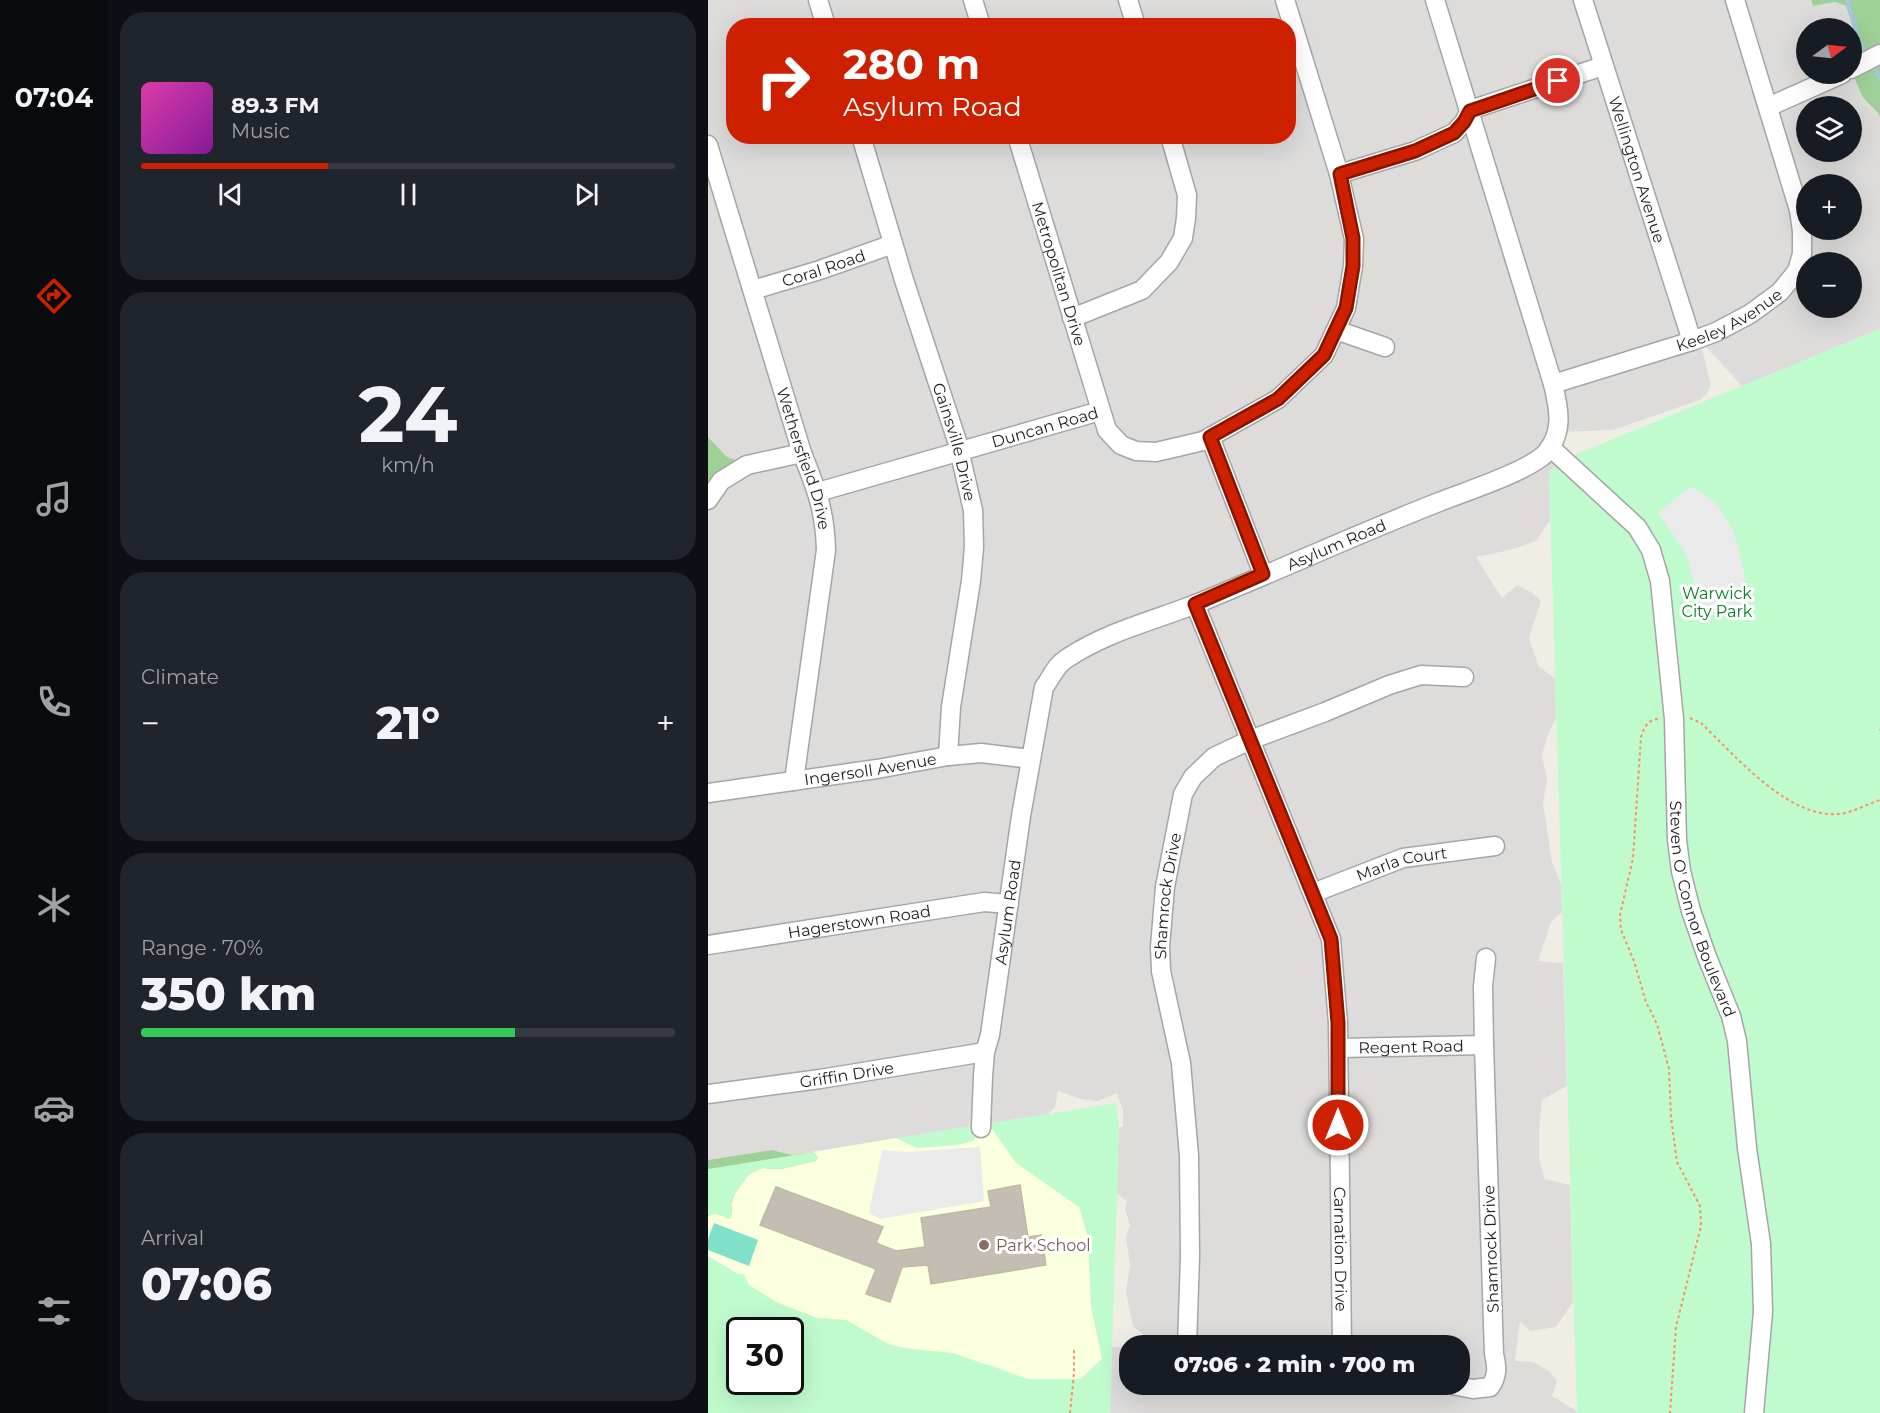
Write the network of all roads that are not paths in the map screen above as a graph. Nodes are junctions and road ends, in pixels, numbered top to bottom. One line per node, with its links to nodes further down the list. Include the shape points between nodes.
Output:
1 (818, 0): 8 (street)
2 (973, 0): 9 (street)
3 (1128, 0): 10 (street)
4 (1285, 0): 11 (street, Duncan Road)
5 (1436, 0): 18 (street)
6 (1583, 0): 15 (street, Wellington Avenue)
7 (1735, 0): 17 (street, Keeley Avenue)
8 (824, 18)
9 (979, 18)
10 (1134, 18)
11 (1291, 18)
12 (1296, 35): 23 (street, Duncan Road)
13 (1880, 54): 14 (street)
14 (1862, 63)
15 (1603, 66): 18 (street); 28 (street, Wellington Avenue)
16 (1820, 84): 17 (street)
17 (1768, 107): 28 (street, Keeley Avenue, via 1799,210 1802,254 1797,270 1780,292 1750,314)
18 (1470, 111): 23 (street, via 1454,133 1415,151); 30 (street)
19 (863, 144): 24 (street, Gainsville Drive)
20 (1019, 144): 26 (street, Metropolitan Drive)
21 (1172, 144): 26 (street, via 1187,195 1183,238 1169,262 1142,290)
22 (708, 145): 25 (street, Wethersfield Drive)
23 (1340, 174): 27 (street, Duncan Road, via 1353,238 1353,266 1346,308)
24 (893, 244): 25 (street, Coral Road); 34 (street, Gainsville Drive)
25 (753, 290): 35 (street, Wethersfield Drive)
26 (1072, 318): 31 (street, Metropolitan Drive)
27 (1336, 330): 29 (street); 32 (street, Duncan Road, via 1324,355 1278,399)
28 (1692, 341): 30 (street, Keeley Avenue)
29 (1385, 347)
30 (1553, 384): 33 (street, via 1559,412 1557,434)
31 (1100, 411): 32 (street, Duncan Road, via 1107,430 1121,445 1136,451 1156,452); 34 (street, Duncan Road)
32 (1210, 437): 38 (street)
33 (1550, 447): 38 (street, Asylum Road, via 1514,473); 59 (street, Steven O' Connor Boulevard, via 1637,527 1651,550 1660,581 1674,719 1680,871 1737,1041 1761,1244 1763,1312)
34 (960, 450): 36 (street, Duncan Road); 42 (street, Gainsville Drive, via 973,510 974,547 951,706)
35 (802, 453): 36 (street, Wethersfield Drive); 37 (street, via 747,465 721,481)
36 (818, 492): 44 (street, Wethersfield Drive, via 826,550)
37 (708, 500)
38 (1263, 574): 39 (street, Asylum Road)
39 (1195, 604): 41 (street, Carnation Drive); 43 (street, Asylum Road, via 1108,635 1065,660 1044,687)
40 (1464, 677): 41 (street, Shamrock Drive, via 1421,675)
41 (1250, 740): 47 (street, Carnation Drive); 56 (street, Shamrock Drive, via 1215,757 1193,777 1183,794 1165,887 1161,971 1181,1063 1188,1156)
42 (948, 756): 43 (street, Ingersoll Avenue, via 981,753); 44 (street, Ingersoll Avenue)
43 (1031, 759): 48 (street, Asylum Road)
44 (794, 781): 45 (street, Ingersoll Avenue)
45 (708, 793)
46 (1495, 846): 47 (street, Marla Court, via 1403,858)
47 (1313, 893): 52 (street, Carnation Drive, via 1331,939)
48 (1009, 904): 49 (street, Hagerstown Road, via 984,902); 53 (street, Asylum Road)
49 (708, 945)
50 (1486, 958): 51 (street, Shamrock Drive)
51 (1484, 1045): 52 (street, Regent Road); 58 (street, Shamrock Drive, via 1497,1368 1490,1387)
52 (1339, 1048): 57 (street, Carnation Drive)
53 (985, 1052): 54 (street, Griffin Drive); 55 (street, Asylum Road)
54 (708, 1094)
55 (981, 1128)
56 (1187, 1335)
57 (1342, 1335)
58 (1470, 1388)
59 (1754, 1413)

